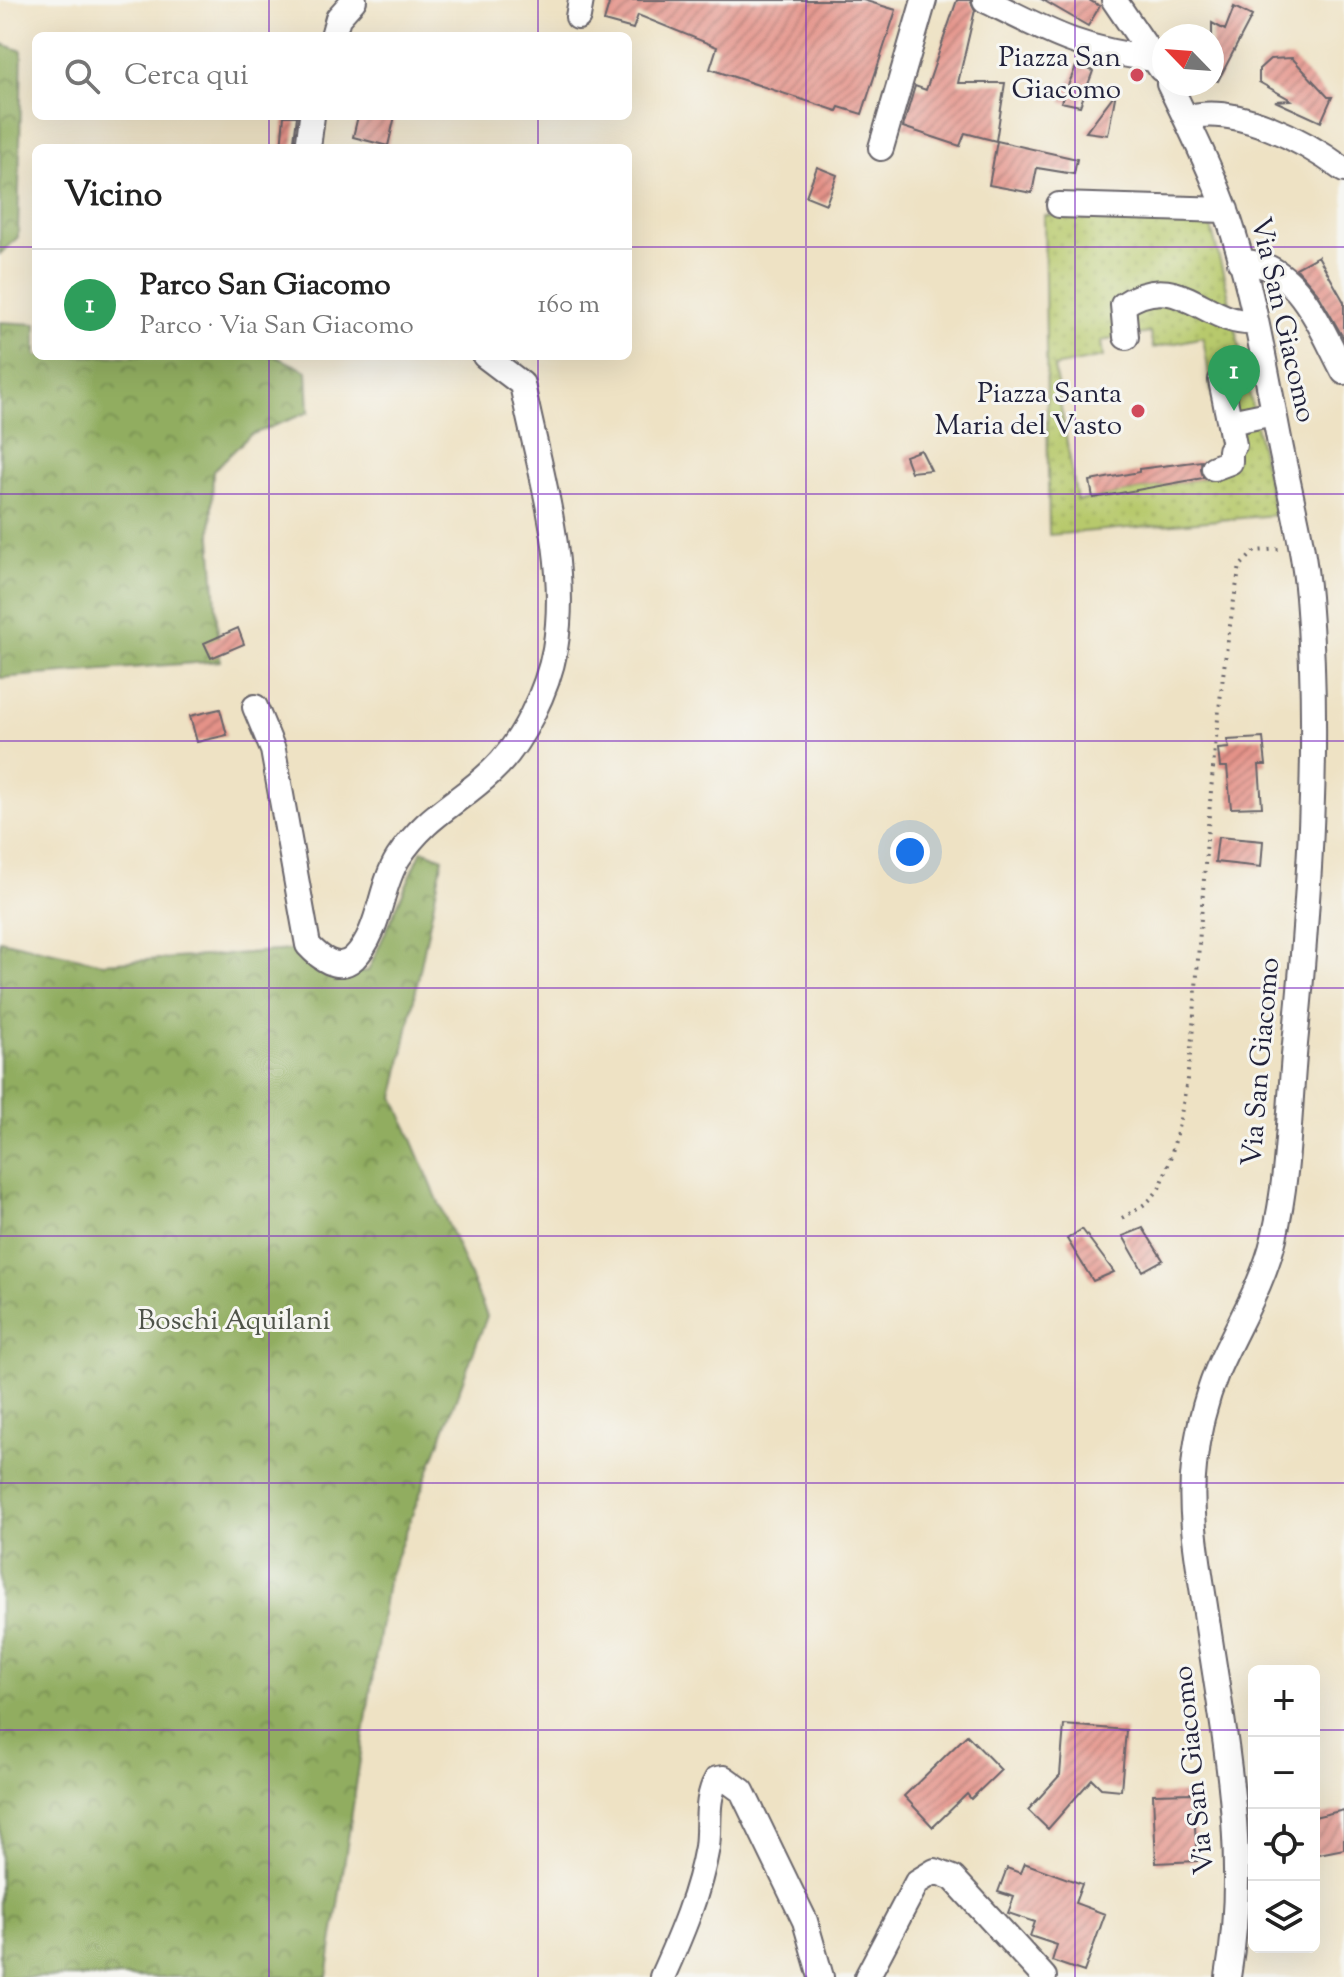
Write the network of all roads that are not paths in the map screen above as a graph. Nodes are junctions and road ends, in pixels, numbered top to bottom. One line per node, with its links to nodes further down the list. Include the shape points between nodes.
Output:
1 (354, 0): 5 (street, via 338,18)
2 (924, 0): 12 (street)
3 (985, 0): 7 (street, via 1039,30)
4 (1114, 0): 6 (street)
5 (334, 32)
6 (1152, 55)
7 (1152, 65)
8 (1175, 96): 9 (street)
9 (1186, 118): 13 (street, via 1204,113 1253,124); 15 (street, Via San Giacomo)
10 (312, 120): 11 (street)
11 (308, 144)
12 (881, 148)
13 (1343, 166)
14 (1059, 205): 15 (street)
15 (1226, 210): 16 (street, Via San Giacomo)
16 (1240, 262): 17 (street, Via San Giacomo); 20 (street, via 1264,264 1292,284)
17 (1255, 322): 18 (street, via 1238,321 1185,297 1148,291 1123,305); 22 (street, Via San Giacomo)
18 (1126, 337)
19 (490, 360): 25 (street, via 522,384 558,561 555,652 541,693 493,770 442,808 395,863 366,941 352,960 338,964 321,959 308,945 273,750)
20 (1344, 372)
21 (1221, 380): 23 (street)
22 (1274, 413): 23 (street); 30 (street, Via San Giacomo, via 1308,598 1311,706 1300,991 1275,1237 1215,1375 1193,1470 1195,1538 1239,1864)
23 (1230, 422): 24 (street, via 1230,462)
24 (1214, 468)
25 (255, 707)
26 (662, 1977): 27 (street, via 696,1895 707,1847 709,1797 717,1779 724,1778 742,1791 805,1921)
27 (821, 1977)
28 (867, 1977): 29 (street, via 917,1882 935,1871 953,1878)
29 (1044, 1977)
30 (1228, 1977)

